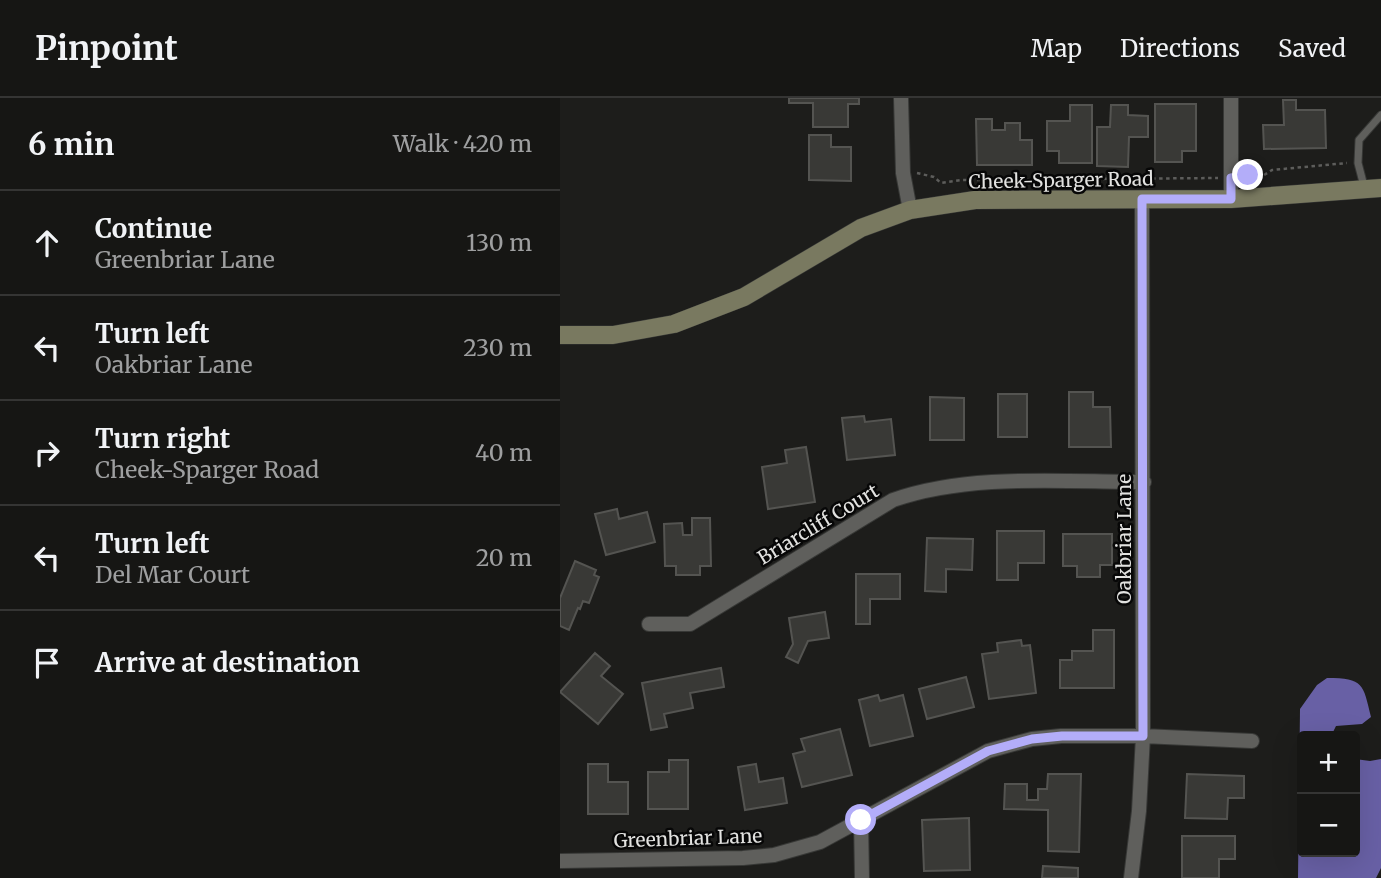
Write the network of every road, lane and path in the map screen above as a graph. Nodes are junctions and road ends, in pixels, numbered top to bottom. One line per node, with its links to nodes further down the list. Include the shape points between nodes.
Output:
1 (901, 98): 5 (street)
2 (1231, 98): 6 (street)
3 (1381, 115): 4 (lane, via 1359,140)
4 (1359, 163): 6 (path); 7 (lane)
5 (903, 173): 6 (path, via 920,173 941,183); 10 (street)
6 (1231, 178): 9 (street)
7 (1373, 189): 9 (main road, Cheek-Sparger Road)
8 (1142, 199): 9 (main road, Cheek-Sparger Road); 10 (main road, Cheek-Sparger Road, via 975,200); 12 (street, Oakbriar Lane)
9 (1231, 199)
10 (910, 211): 11 (main road, Cheek-Sparger Road, via 861,228 744,297 674,324 613,335)
11 (560, 335)
12 (1144, 482): 13 (street, Briarcliff Court, via 1018,482 909,495 893,500 690,624); 14 (street, Oakbriar Lane)
13 (649, 624)
14 (1143, 736): 15 (street, Greenbriar Lane); 16 (street, Greenbriar Lane, via 1062,736 988,751); 21 (street, Oakbriar Lane)
15 (1252, 741)
16 (861, 820): 18 (street, Greenbriar Lane, via 820,842 774,855); 20 (street)
17 (560, 861): 18 (street, Greenbriar Lane)
18 (579, 861): 19 (street)
19 (579, 878)
20 (862, 878)
21 (1131, 878)

